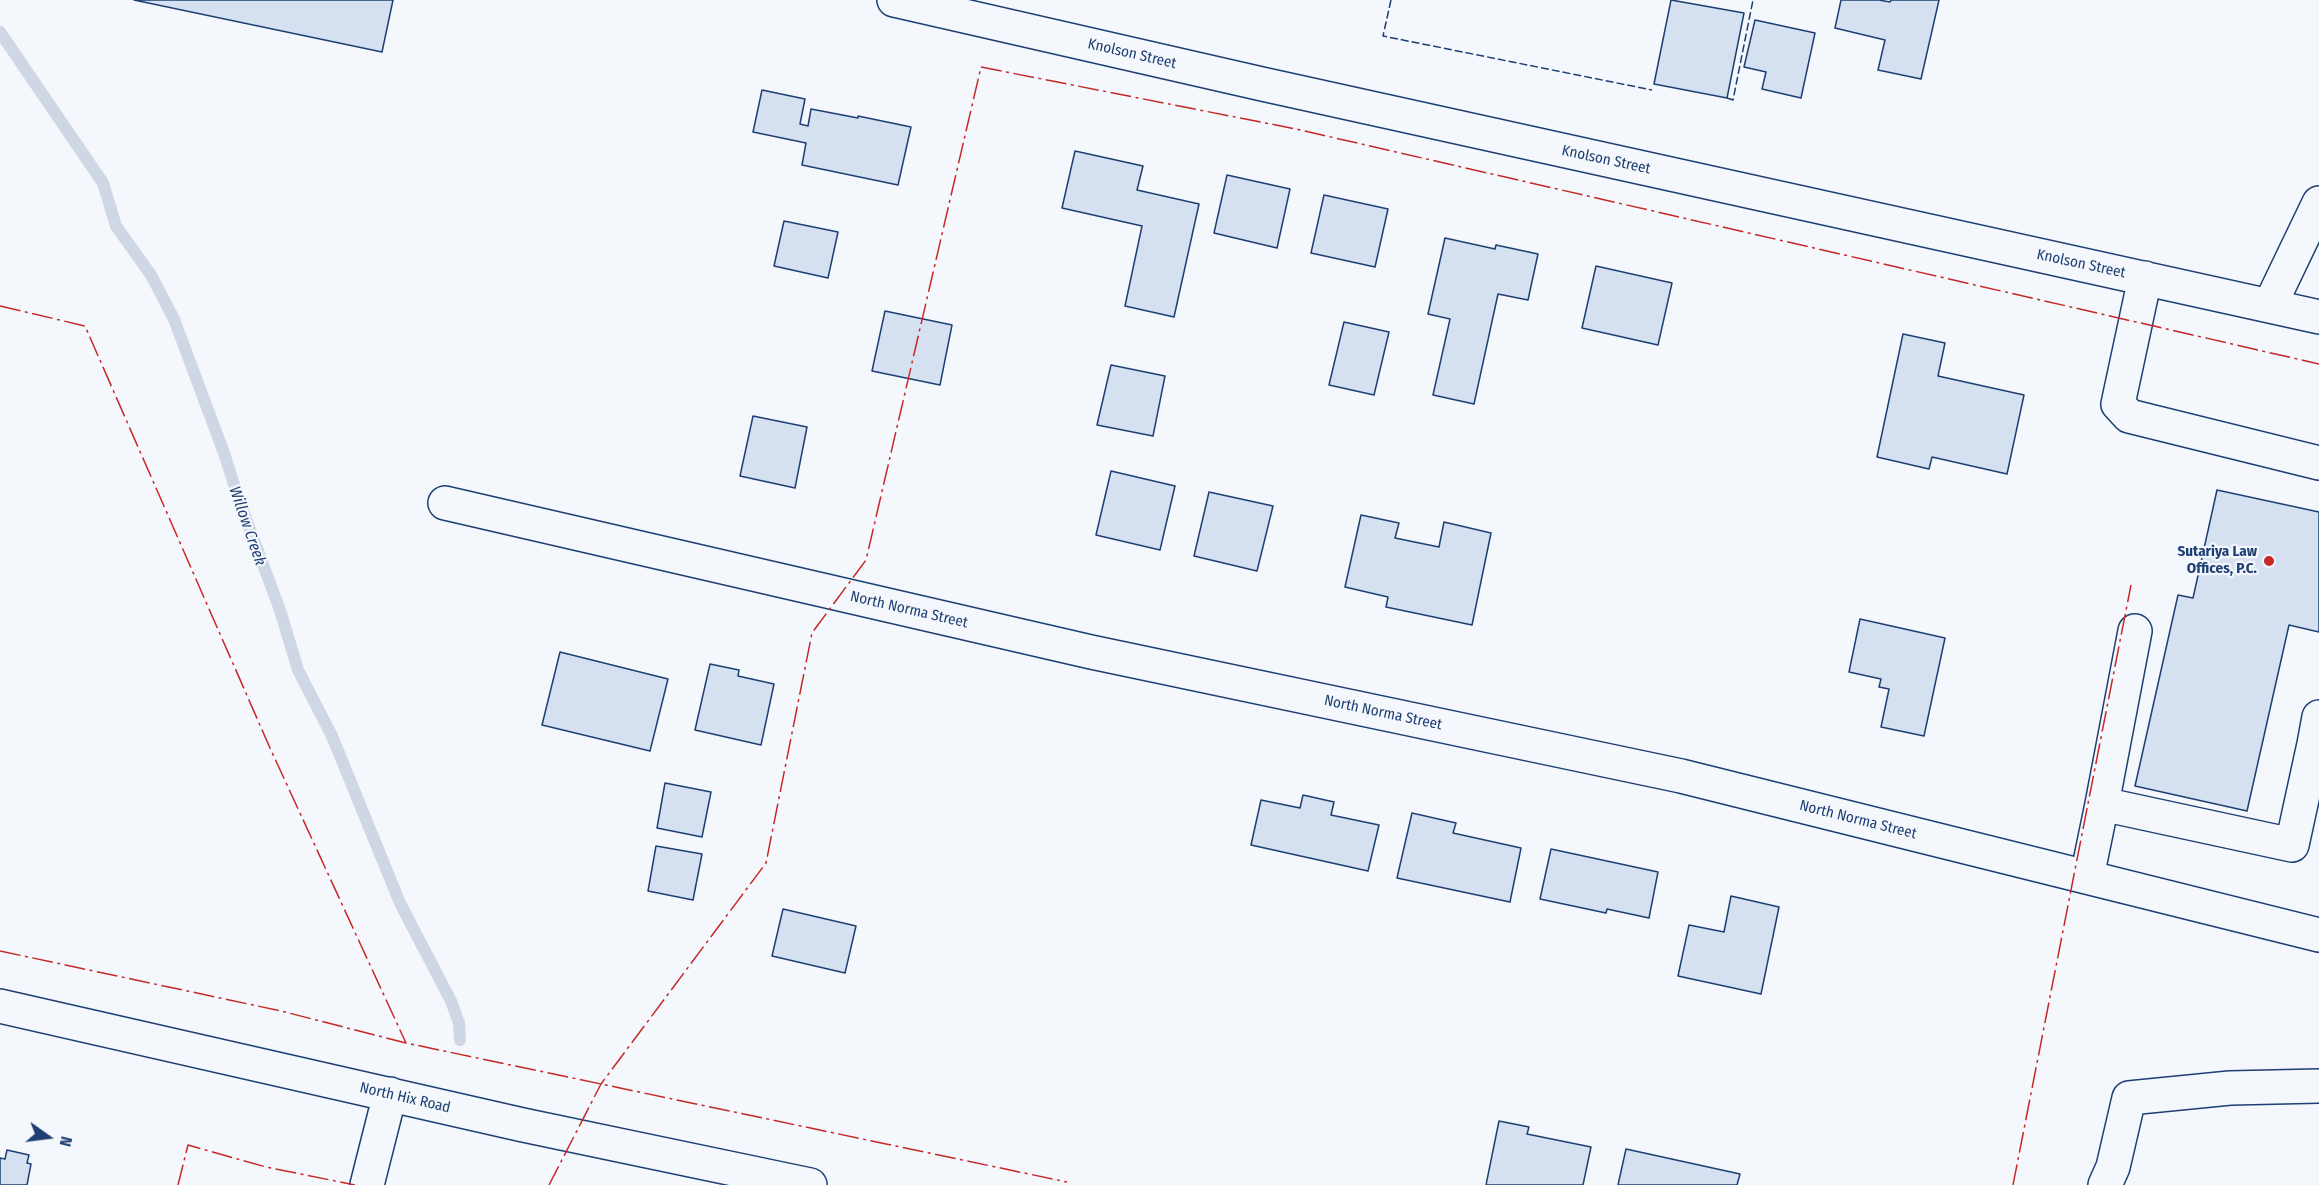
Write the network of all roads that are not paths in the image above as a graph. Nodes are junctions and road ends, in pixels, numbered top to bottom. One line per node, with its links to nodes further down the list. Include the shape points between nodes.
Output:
1 (894, 0): 3 (street, Knolson Street)
2 (2319, 203): 4 (street)
3 (2145, 278): 4 (street, Knolson Street); 6 (street, via 2118,404 2129,416)
4 (2270, 305): 5 (street, Knolson Street)
5 (2319, 317)
6 (2319, 463)
7 (445, 502): 11 (street, North Norma Street, via 1091,652 1681,776)
8 (2135, 631): 10 (street)
9 (2317, 736): 10 (street, via 2292,845)
10 (2102, 804): 11 (street)
11 (2087, 877): 12 (street, North Norma Street)
12 (2319, 935)
13 (0, 1006): 15 (street, North Hix Road)
14 (2319, 1086): 18 (street, via 2230,1088 2129,1098)
15 (390, 1094): 16 (street); 17 (street, North Hix Road)
16 (367, 1185)
17 (810, 1185)
18 (2105, 1185)

